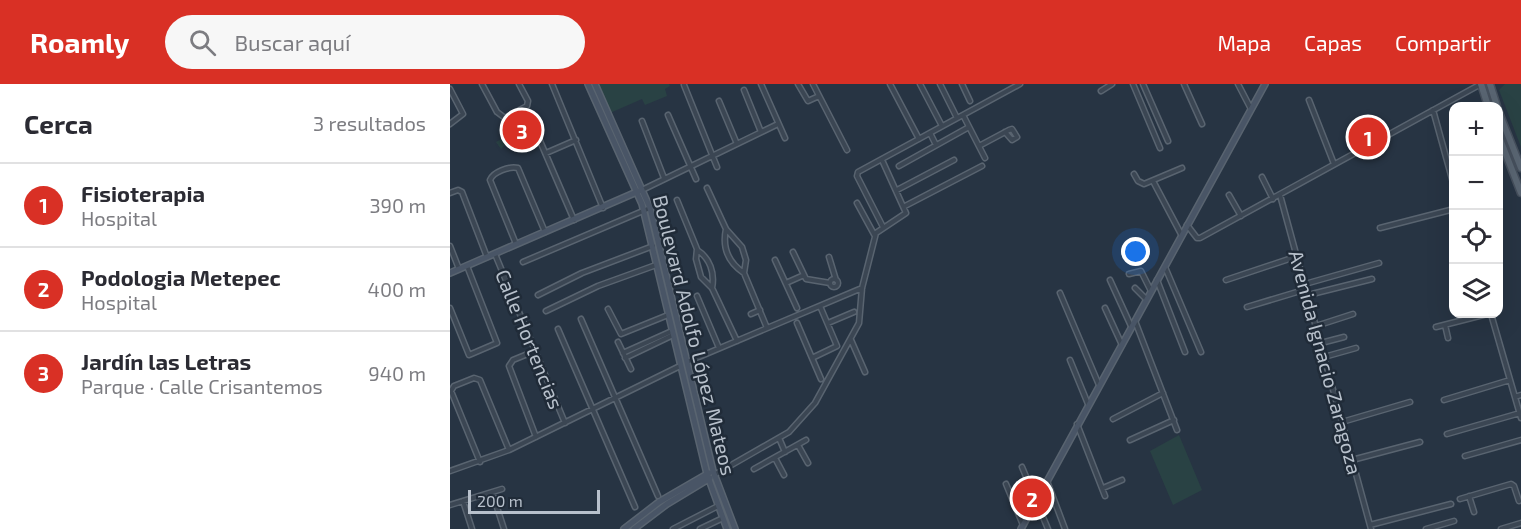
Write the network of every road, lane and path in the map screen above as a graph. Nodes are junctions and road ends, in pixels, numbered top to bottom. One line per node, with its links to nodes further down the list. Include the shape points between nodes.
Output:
1 (482, 84): 2 (street, via 497,112 505,118 527,106)
2 (519, 84)
3 (552, 84): 49 (street)
4 (761, 84): 39 (street)
5 (798, 84): 25 (street, via 808,101)
6 (813, 84): 25 (street)
7 (890, 84): 48 (street)
8 (920, 84): 41 (street)
9 (940, 84): 35 (street)
10 (962, 84): 28 (street)
11 (1020, 84): 34 (street)
12 (1112, 84): 24 (street)
13 (1132, 84): 55 (street)
14 (1143, 84): 50 (street)
15 (1184, 84): 40 (street)
16 (1238, 84): 31 (street)
17 (1265, 84): 31 (street)
18 (684, 85): 58 (street)
19 (1492, 85): 21 (street); 30 (main road)
20 (592, 86): 77 (street, Boulevard Adolfo López Mateos)
21 (1482, 86): 29 (main road); 32 (street)
22 (450, 89): 38 (street, via 463,114)
23 (744, 90): 44 (street)
24 (1101, 91)
25 (819, 96): 56 (street)
26 (1309, 100): 62 (street)
27 (719, 101): 51 (street)
28 (970, 101)
29 (1487, 102)
30 (1496, 102)
31 (1252, 110): 91 (street)
32 (1433, 110): 62 (street); 68 (street)
33 (668, 115): 64 (street)
34 (963, 115): 35 (street); 43 (street)
35 (957, 118): 41 (street)
36 (642, 121): 72 (street)
37 (1503, 121): 69 (main road)
38 (450, 124)
39 (778, 124): 44 (street); 47 (street)
40 (1202, 124)
41 (942, 126): 46 (street)
42 (534, 127): 57 (street)
43 (969, 127): 52 (street); 53 (street)
44 (761, 132): 51 (street)
45 (1005, 132): 53 (street)
46 (930, 133): 48 (street); 52 (street)
47 (785, 138)
48 (919, 139): 60 (street)
49 (576, 140): 57 (street); 86 (street)
50 (1168, 141)
51 (737, 144): 58 (street)
52 (936, 146): 65 (street)
53 (979, 146): 59 (street)
54 (1503, 147): 79 (main road)
55 (1160, 148)
56 (847, 150)
57 (546, 153): 90 (street)
58 (712, 156): 64 (street); 66 (street)
59 (985, 158)
60 (882, 160): 76 (street); 92 (street, via 859,171 857,176)
61 (954, 160): 76 (street)
62 (1335, 164): 81 (street)
63 (982, 165): 85 (street)
64 (689, 166): 72 (street); 73 (street)
65 (899, 166)
66 (717, 167)
67 (1182, 168): 74 (street)
68 (1449, 168)
69 (1521, 168)
70 (1134, 174): 74 (street, via 1141,184)
71 (1262, 177): 82 (street)
72 (664, 178): 77 (street)
73 (696, 179)
74 (1153, 181): 96 (street)
75 (707, 188): 94 (street)
76 (897, 190): 85 (street)
77 (640, 191): 86 (street); 87 (street, Boulevard Adolfo López Mateos)
78 (450, 193): 106 (street, via 462,192)
79 (1521, 193)
80 (1229, 195): 89 (street)
81 (1280, 195): 82 (street); 104 (street, Avenida Ignacio Zaragoza)
82 (1273, 199): 89 (street)
83 (677, 200): 101 (street)
84 (857, 203): 97 (street)
85 (905, 206): 92 (street, via 903,217)
86 (604, 208): 90 (street)
87 (647, 209): 100 (street, Boulevard Adolfo López Mateos); 108 (street); 178 (street, Boulevard Adolfo López Mateos)
88 (1450, 210): 93 (street)
89 (1240, 216): 91 (street, via 1199,239)
90 (574, 221): 95 (street)
91 (1186, 224): 96 (street)
92 (883, 227): 97 (street)
93 (1380, 228)
94 (726, 229): 115 (street, via 742,247); 115 (street, via 724,242 730,259)
95 (546, 233): 98 (street); 98 (street, via 518,168 512,167 490,180)
96 (1181, 234): 111 (street)
97 (875, 236): 128 (street)
98 (516, 245): 103 (street)
99 (450, 246): 113 (street)
100 (652, 246): 110 (street, Boulevard Adolfo López Mateos); 132 (street)
101 (697, 249): 127 (street, via 701,277); 127 (street, via 710,264)
102 (793, 252): 117 (street)
103 (495, 254): 106 (street); 171 (street, Calle Hortencias)
104 (1298, 256): 122 (street); 125 (street, Avenida Ignacio Zaragoza)
105 (829, 257): 120 (street)
106 (488, 258): 112 (street)
107 (775, 260): 123 (street)
108 (523, 262)
109 (1379, 263): 125 (street)
110 (657, 265): 143 (street); 148 (street, Boulevard Adolfo López Mateos)
111 (1164, 265): 118 (street); 173 (street)
112 (467, 266): 113 (street); 139 (street, via 497,343 469,355)
113 (459, 269): 114 (street)
114 (450, 273)
115 (744, 273): 144 (street)
116 (1129, 274): 130 (street, via 1141,271)
117 (804, 275): 123 (street); 124 (street, via 809,281)
118 (1157, 279): 130 (street); 172 (street)
119 (1372, 279): 133 (street)
120 (836, 280): 124 (street); 126 (street)
121 (1110, 280): 156 (street)
122 (1226, 280)
123 (786, 283): 140 (street)
124 (830, 283): 126 (street)
125 (1306, 286): 133 (street, Avenida Ignacio Zaragoza); 138 (street)
126 (836, 287): 135 (street)
127 (712, 288): 165 (street)
128 (862, 288): 135 (street); 164 (street, via 860,318)
129 (1135, 288): 136 (street)
130 (1151, 291): 136 (street)
131 (1060, 293): 184 (street)
132 (538, 295)
133 (1308, 295): 157 (street, Avenida Ignacio Zaragoza)
134 (697, 296): 169 (street)
135 (840, 297): 137 (street)
136 (1146, 299): 152 (street)
137 (820, 306): 154 (street); 159 (street)
138 (1247, 307)
139 (450, 308)
140 (797, 308)
141 (1105, 308): 168 (street)
142 (608, 309): 148 (street, via 621,334)
143 (546, 310)
144 (760, 310): 146 (street); 159 (street)
145 (854, 312): 154 (street)
146 (751, 314)
147 (1353, 314): 157 (street)
148 (668, 315): 161 (street, Boulevard Adolfo López Mateos)
149 (1473, 318): 155 (street)
150 (1490, 318): 183 (street)
151 (580, 319): 188 (street)
152 (1135, 320): 156 (street); 185 (street)
153 (796, 323): 176 (street)
154 (828, 323): 176 (street, via 837,346)
155 (1445, 325): 158 (street); 163 (street)
156 (1131, 326): 168 (street)
157 (1317, 326): 167 (street, Avenida Ignacio Zaragoza)
158 (1436, 327)
159 (767, 328): 165 (street)
160 (558, 329): 192 (street)
161 (672, 333): 174 (street); 179 (street, Boulevard Adolfo López Mateos)
162 (1344, 337): 167 (street)
163 (1449, 338)
164 (851, 339): 181 (street); 202 (street, via 808,413)
165 (737, 341): 169 (street)
166 (618, 342): 174 (street)
167 (1321, 343): 175 (street, Avenida Ignacio Zaragoza)
168 (1122, 345): 184 (street)
169 (719, 348): 178 (street)
170 (1356, 348): 175 (street)
171 (535, 351): 197 (street, Calle Hortencias); 201 (street, via 513,360 509,366)
172 (1185, 352)
173 (1201, 352)
174 (624, 355): 180 (street)
175 (1324, 357): 196 (street, Avenida Ignacio Zaragoza)
176 (812, 358): 182 (street)
177 (1070, 360): 191 (street)
178 (686, 363): 218 (street, Boulevard Adolfo López Mateos)
179 (680, 366): 188 (street); 218 (street, Boulevard Adolfo López Mateos)
180 (631, 369)
181 (865, 372)
182 (821, 379)
183 (1510, 380): 187 (street); 189 (street)
184 (1099, 385): 191 (street)
185 (1163, 393): 194 (street); 195 (street)
186 (1521, 395): 187 (street)
187 (1515, 397): 193 (street)
188 (615, 398): 192 (street); 227 (street)
189 (1444, 400)
190 (1410, 402): 196 (street)
191 (1088, 404): 198 (street)
192 (592, 410): 197 (street); 237 (street)
193 (1520, 416): 200 (street)
194 (1113, 418)
195 (1174, 420): 199 (street); 204 (street)
196 (1342, 422): 212 (street, Avenida Ignacio Zaragoza)
197 (565, 423): 201 (street)
198 (1077, 424): 221 (street); 223 (street)
199 (1177, 430)
200 (1447, 434)
201 (536, 437): 208 (street)
202 (779, 438): 209 (street); 218 (street)
203 (806, 440): 207 (street)
204 (1130, 440)
205 (1521, 440): 210 (street)
206 (1420, 442): 212 (street)
207 (798, 445): 209 (street); 214 (street)
208 (509, 450): 213 (street); 213 (street, via 480,380 474,378 451,389)
209 (785, 452): 211 (street)
210 (1465, 456)
211 (775, 458): 216 (street); 219 (street)
212 (1352, 460): 244 (street, Avenida Ignacio Zaragoza)
213 (480, 462): 217 (street)
214 (808, 463)
215 (1022, 467): 231 (street)
216 (754, 469)
217 (450, 471)
218 (712, 474): 236 (street, Boulevard Adolfo López Mateos); 239 (street); 252 (street, Boulevard Adolfo López Mateos)
219 (784, 475)
220 (1122, 480): 223 (street)
221 (1047, 481): 231 (street); 254 (street)
222 (1006, 484): 243 (street)
223 (1102, 488): 228 (street)
224 (501, 489): 226 (street)
225 (1519, 491): 229 (street, via 1511,484); 233 (street)
226 (492, 492): 232 (street); 246 (street)
227 (658, 496)
228 (1105, 496)
229 (1470, 496): 230 (street); 238 (street)
230 (1461, 499)
231 (1036, 500): 243 (street); 253 (street)
232 (463, 501): 235 (street); 245 (street)
233 (1519, 501)
234 (1451, 504): 244 (street)
235 (450, 505)
236 (718, 506): 240 (street, Boulevard Adolfo López Mateos); 249 (street)
237 (635, 507)
238 (1474, 512)
239 (641, 518): 247 (street); 248 (street)
240 (723, 518): 250 (street); 251 (street, Boulevard Adolfo López Mateos)
241 (1454, 521): 255 (street)
242 (1521, 523): 256 (street)
243 (1022, 527)
244 (1371, 527)
245 (472, 529)
246 (504, 529)
247 (624, 529)
248 (634, 529)
249 (673, 529)
250 (700, 529)
251 (728, 529)
252 (735, 529)
253 (1048, 529)
254 (1065, 529)
255 (1426, 529)
256 (1501, 529)

